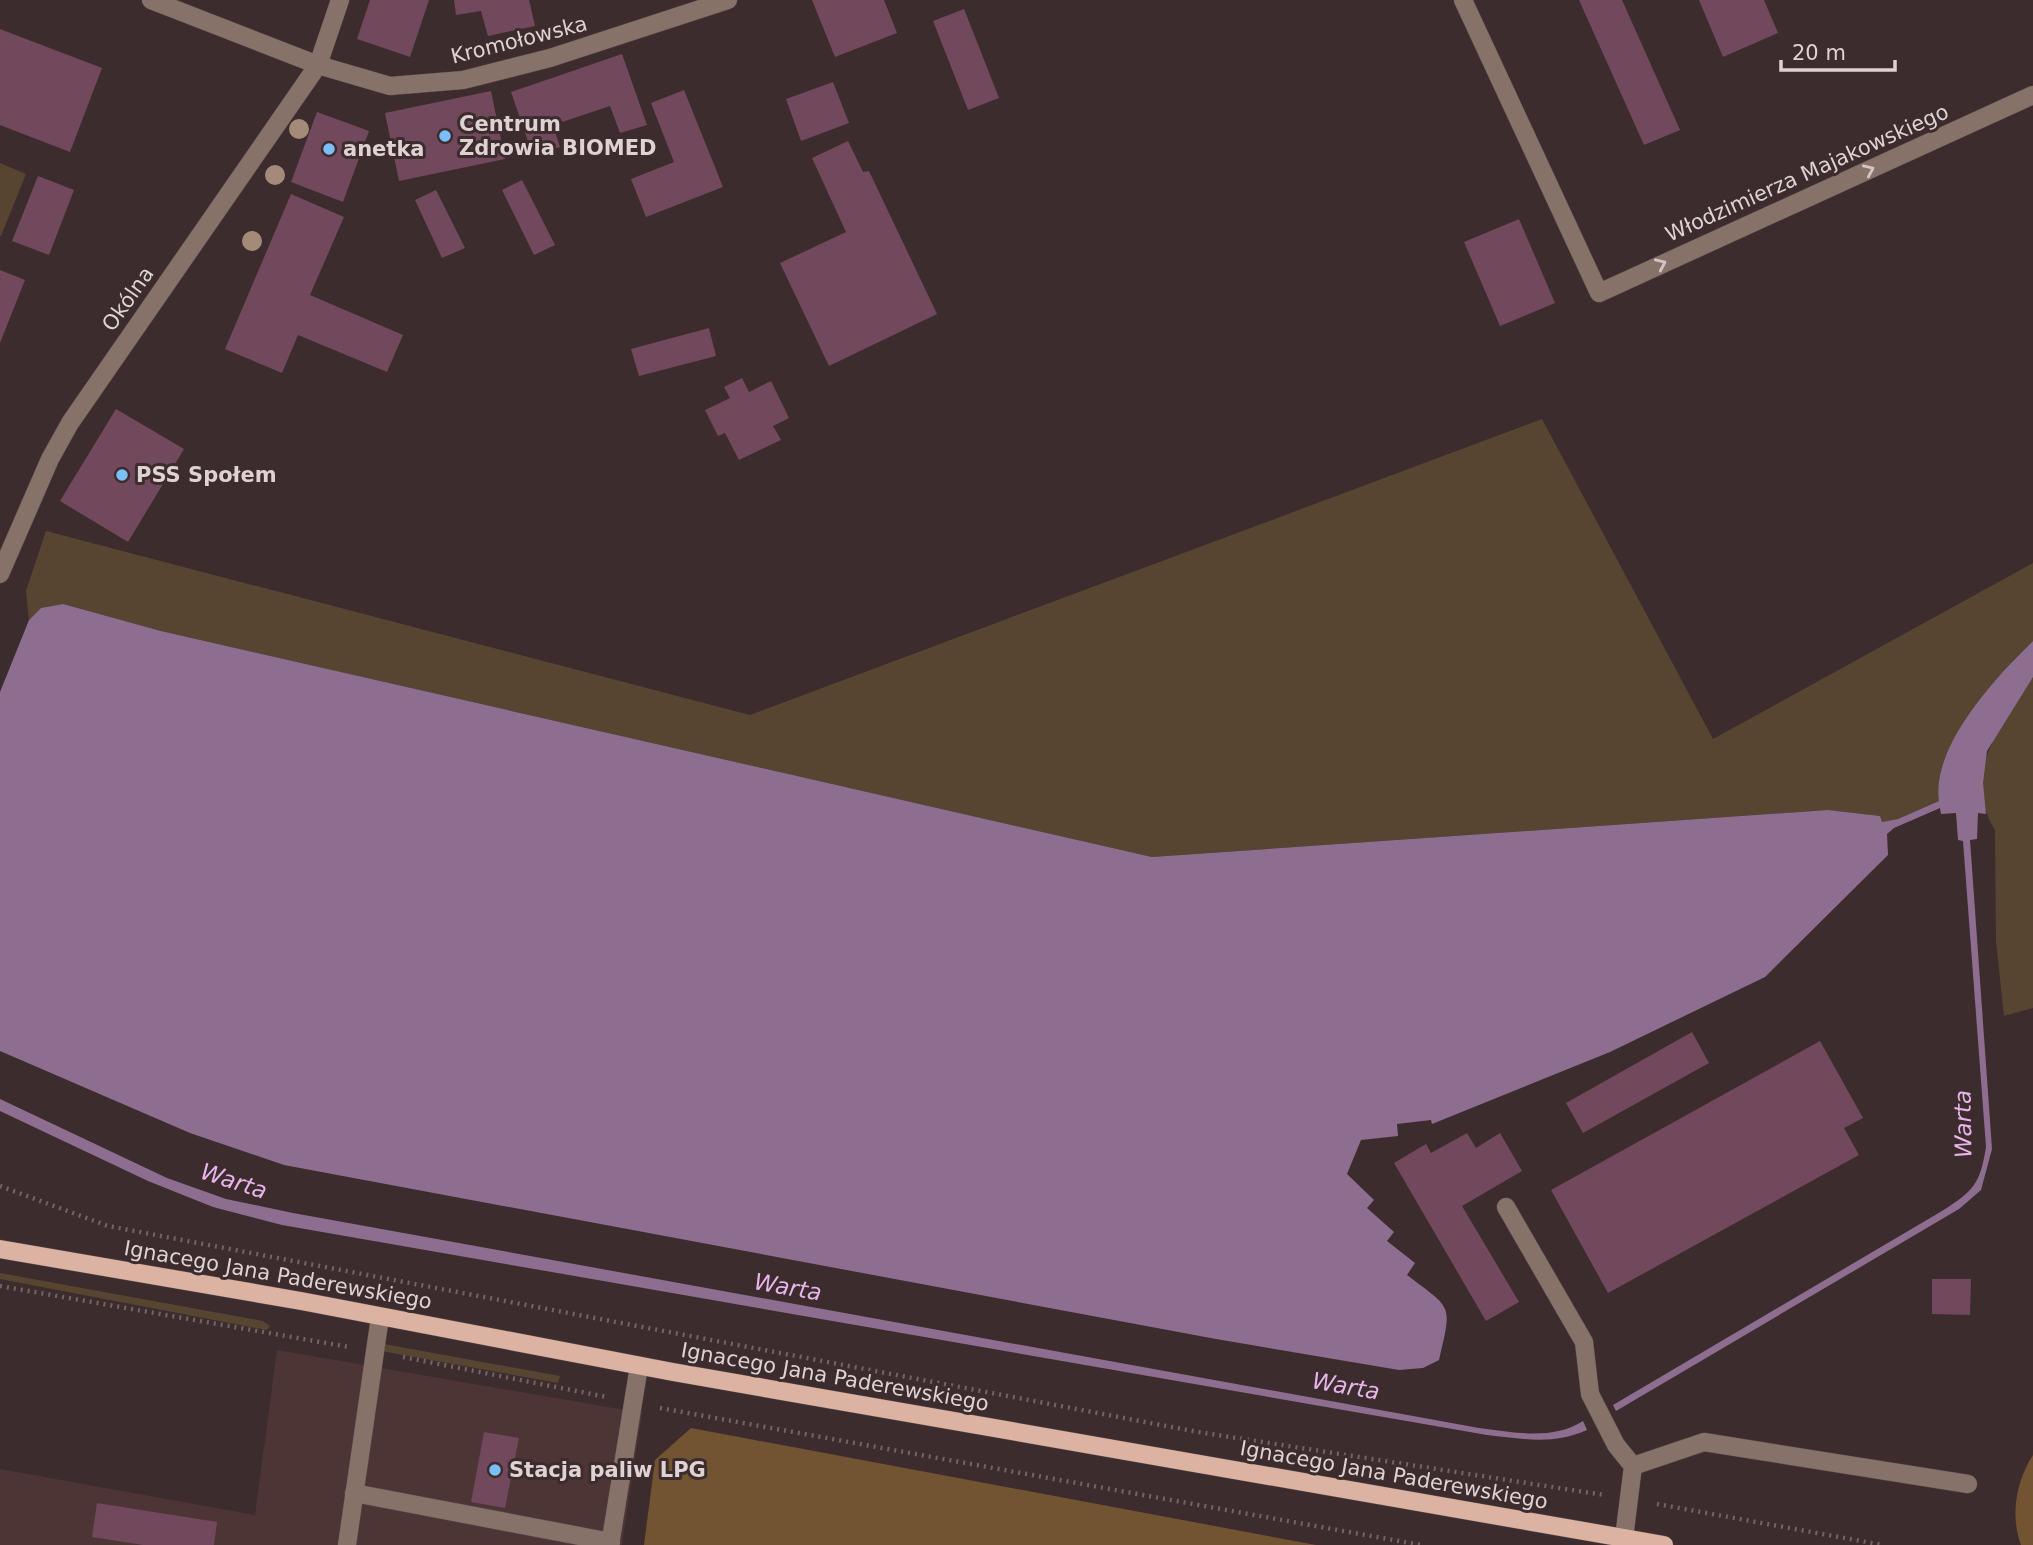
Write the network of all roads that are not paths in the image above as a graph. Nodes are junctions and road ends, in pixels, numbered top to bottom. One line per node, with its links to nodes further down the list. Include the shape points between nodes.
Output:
1 (151, 0): 5 (street)
2 (340, 0): 5 (street, Okólna)
3 (728, 0): 5 (street, Kromołowska, via 550,58 463,80 390,86)
4 (1463, 0): 6 (street, Włodzimierza Majakowskiego, one-way to 6, via 1599,293)
5 (318, 65): 7 (street, Okólna, via 70,423)
6 (2033, 95)
7 (2, 563)
8 (1506, 1207): 12 (street, via 1584,1342 1590,1394 1616,1445)
9 (0, 1249): 10 (main road, Ignacego Jana Paderewskiego)
10 (380, 1317): 11 (main road, Ignacego Jana Paderewskiego); 14 (street)
11 (639, 1366): 15 (main road, Ignacego Jana Paderewskiego); 16 (street)
12 (1633, 1466): 13 (street, via 1704,1442); 15 (street)
13 (1968, 1484)
14 (354, 1493): 16 (street); 17 (street)
15 (1623, 1538): 18 (main road, Ignacego Jana Paderewskiego)
16 (610, 1544)
17 (347, 1545)
18 (1664, 1545)

